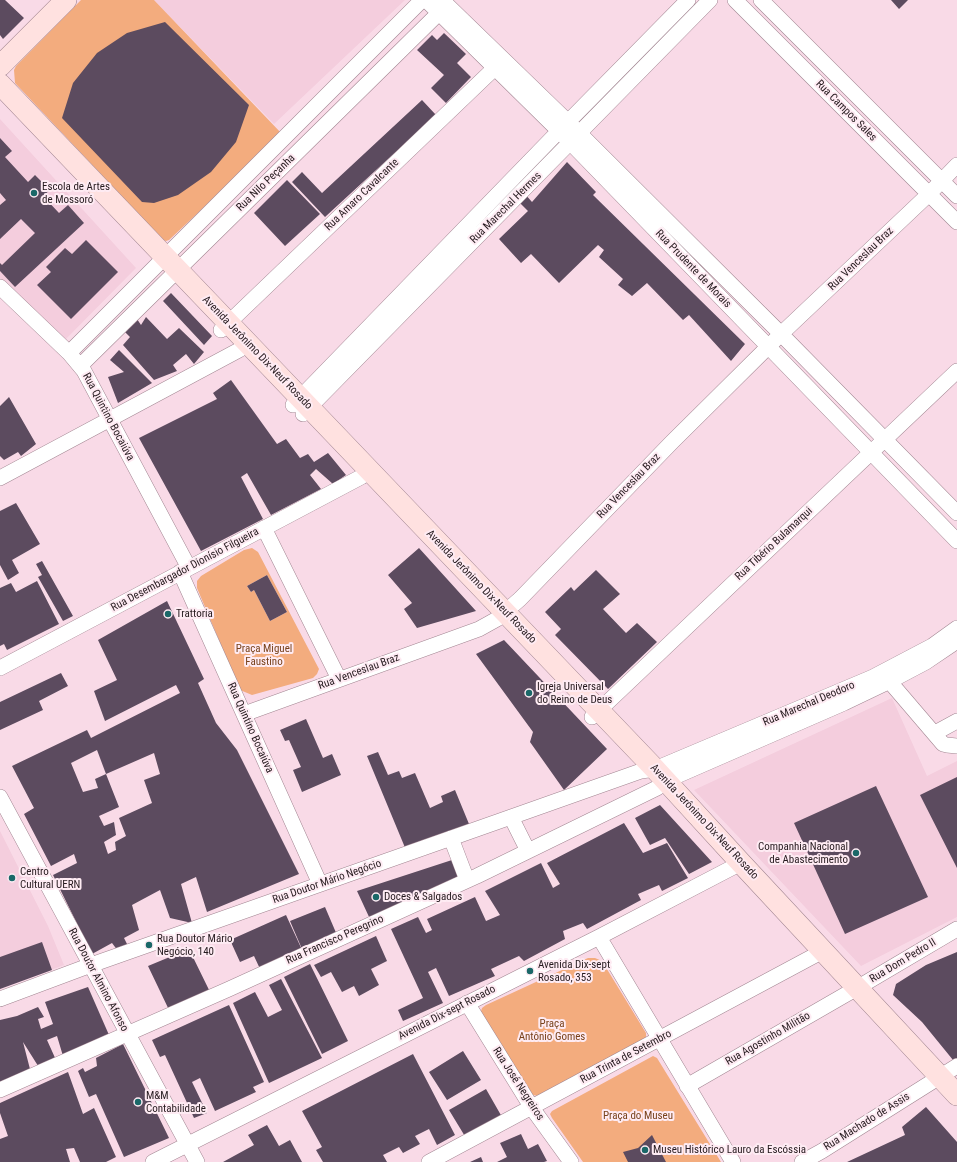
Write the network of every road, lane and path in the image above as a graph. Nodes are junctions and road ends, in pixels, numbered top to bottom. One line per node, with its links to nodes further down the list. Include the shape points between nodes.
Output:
1 (66, 0): 10 (main road)
2 (422, 0): 20 (street, Rua Nilo Peçanha)
3 (426, 0): 8 (street, Rua Prudente de Morais)
4 (688, 0): 13 (street, Rua Marechal Hermes)
5 (710, 0): 14 (street, Rua Marechal Hermes)
6 (735, 0): 17 (street, Rua Campos Sales)
7 (761, 0): 16 (street, Rua Campos Sales)
8 (445, 4): 9 (street, Rua Prudente de Morais); 20 (street, Rua Nilo Peçanha)
9 (499, 64): 13 (street, Rua Prudente de Morais); 22 (street, Rua Amaro Cavalcante)
10 (0, 66)
11 (0, 84): 20 (main road, Avenida Jerônimo Dix-Neuf Rosado)
12 (0, 102): 20 (main road, Avenida Jerônimo Dix-Neuf Rosado)
13 (563, 127): 14 (street, Rua Prudente de Morais); 29 (street, Rua Marechal Hermes)
14 (574, 138): 23 (street, Rua Prudente de Morais); 25 (street, Rua Prudente de Morais); 29 (street, Rua Marechal Hermes)
15 (957, 165): 16 (street, Rua Venceslau Braz)
16 (942, 180): 17 (street, Rua Venceslau Braz); 18 (street, Rua Campos Sales)
17 (929, 194): 19 (street, Rua Campos Sales); 23 (street, Rua Venceslau Braz)
18 (957, 196)
19 (957, 222)
20 (168, 267): 22 (main road, Avenida Jerônimo Dix-Neuf Rosado); 26 (street, Rua Nilo Peçanha); 27 (street, Rua Nilo Peçanha)
21 (0, 287): 26 (street, Rua Quintino Bocaiúva)
22 (224, 326): 24 (main road, Avenida Jerônimo Dix-Neuf Rosado)
23 (781, 334): 25 (street, Rua Venceslau Braz); 31 (street, Rua Prudente de Morais)
24 (243, 346): 29 (main road, Avenida Jerônimo Dix-Neuf Rosado); 30 (street)
25 (769, 347): 32 (street, Rua Prudente de Morais); 39 (street, Rua Venceslau Braz, via 672,442 525,594)
26 (69, 353): 27 (street, Rua Quintino Bocaiúva)
27 (80, 366): 30 (street, Rua Quintino Bocaiúva)
28 (957, 371): 31 (street, Rua Tibério Bulamarqui)
29 (301, 407): 33 (main road, Avenida Jerônimo Dix-Neuf Rosado)
30 (110, 419): 34 (street); 38 (street, Rua Quintino Bocaiúva)
31 (884, 440): 32 (street, Rua Tibério Bulamarqui); 35 (street, Rua Prudente de Morais)
32 (871, 452): 37 (street, Rua Prudente de Morais); 46 (street, Rua Tibério Bulamarqui)
33 (366, 474): 36 (street, Rua Desembargador Dionísio Filgueira); 39 (main road, Avenida Jerônimo Dix-Neuf Rosado)
34 (0, 478)
35 (957, 513)
36 (264, 528): 38 (street, Rua Desembargador Dionísio Filgueira); 44 (street)
37 (957, 541)
38 (184, 570): 42 (street, Rua Desembargador Dionísio Filgueira); 45 (street, Rua Quintino Bocaiúva)
39 (501, 615): 44 (street, Rua Venceslau Braz, via 479,629); 46 (main road, Avenida Jerônimo Dix-Neuf Rosado)
40 (957, 628): 43 (street, Rua Marechal Deodoro)
41 (957, 641): 43 (street, Rua Marechal Deodoro, via 926,662)
42 (0, 668)
43 (886, 677): 48 (street); 50 (street, Rua Marechal Deodoro, via 844,703)
44 (339, 679): 45 (street, Rua Venceslau Braz)
45 (244, 714): 57 (street, Rua Quintino Bocaiúva)
46 (595, 714): 50 (main road, Avenida Jerônimo Dix-Neuf Rosado)
47 (957, 721): 48 (street)
48 (935, 733): 49 (street, via 943,744)
49 (954, 746)
50 (655, 777): 52 (street, Rua Doutor Mário Negócio); 54 (street, Rua Francisco Peregrino); 55 (main road, Avenida Jerônimo Dix-Neuf Rosado)
51 (0, 797): 61 (street, Rua Doutor Almino Afonso)
52 (511, 817): 53 (street, Rua Doutor Mário Negócio); 54 (street)
53 (450, 838): 56 (street); 57 (street, Rua Doutor Mário Negócio)
54 (528, 851): 56 (street, Rua Francisco Peregrino)
55 (736, 866): 59 (street, Avenida Dix-sept Rosado); 60 (main road, Avenida Jerônimo Dix-Neuf Rosado)
56 (467, 880): 65 (street, Rua Francisco Peregrino)
57 (320, 884): 61 (street, Rua Doutor Mário Negócio)
58 (957, 929): 62 (street, Rua Dom Pedro II)
59 (599, 937): 64 (street, Avenida Dix-sept Rosado); 66 (street)
60 (818, 953): 62 (main road, Avenida Jerônimo Dix-Neuf Rosado); 66 (street, Rua Trinta de Setembro)
61 (91, 965): 63 (street, Rua Doutor Mário Negócio); 65 (street, Rua Doutor Almino Afonso)
62 (853, 990): 67 (main road, Avenida Jerônimo Dix-Neuf Rosado); 68 (street, Rua Agostinho Militão)
63 (0, 999)
64 (467, 1003): 71 (street, Rua José Negreiros); 73 (street, Avenida Dix-sept Rosado)
65 (127, 1034): 69 (street, Rua Francisco Peregrino); 73 (street, Rua Doutor Almino Afonso)
66 (659, 1038): 68 (street); 71 (street, Rua Trinta de Setembro)
67 (943, 1075): 70 (main road, Avenida Jerônimo Dix-Neuf Rosado); 72 (main road, Avenida Jerônimo Dix-Neuf Rosado); 74 (street, Rua Machado de Assis)
68 (687, 1086): 79 (street)
69 (0, 1090)
70 (957, 1095)
71 (532, 1108): 75 (street, Rua José Negreiros); 78 (street, Rua Trinta de Setembro)
72 (957, 1110)
73 (188, 1145): 76 (street, Avenida Dix-sept Rosado); 77 (street, Rua Doutor Almino Afonso)
74 (825, 1157): 80 (street, Rua Machado de Assis)
75 (567, 1161)
76 (153, 1162)
77 (197, 1162)
78 (429, 1162)
79 (733, 1162)
80 (802, 1162)

